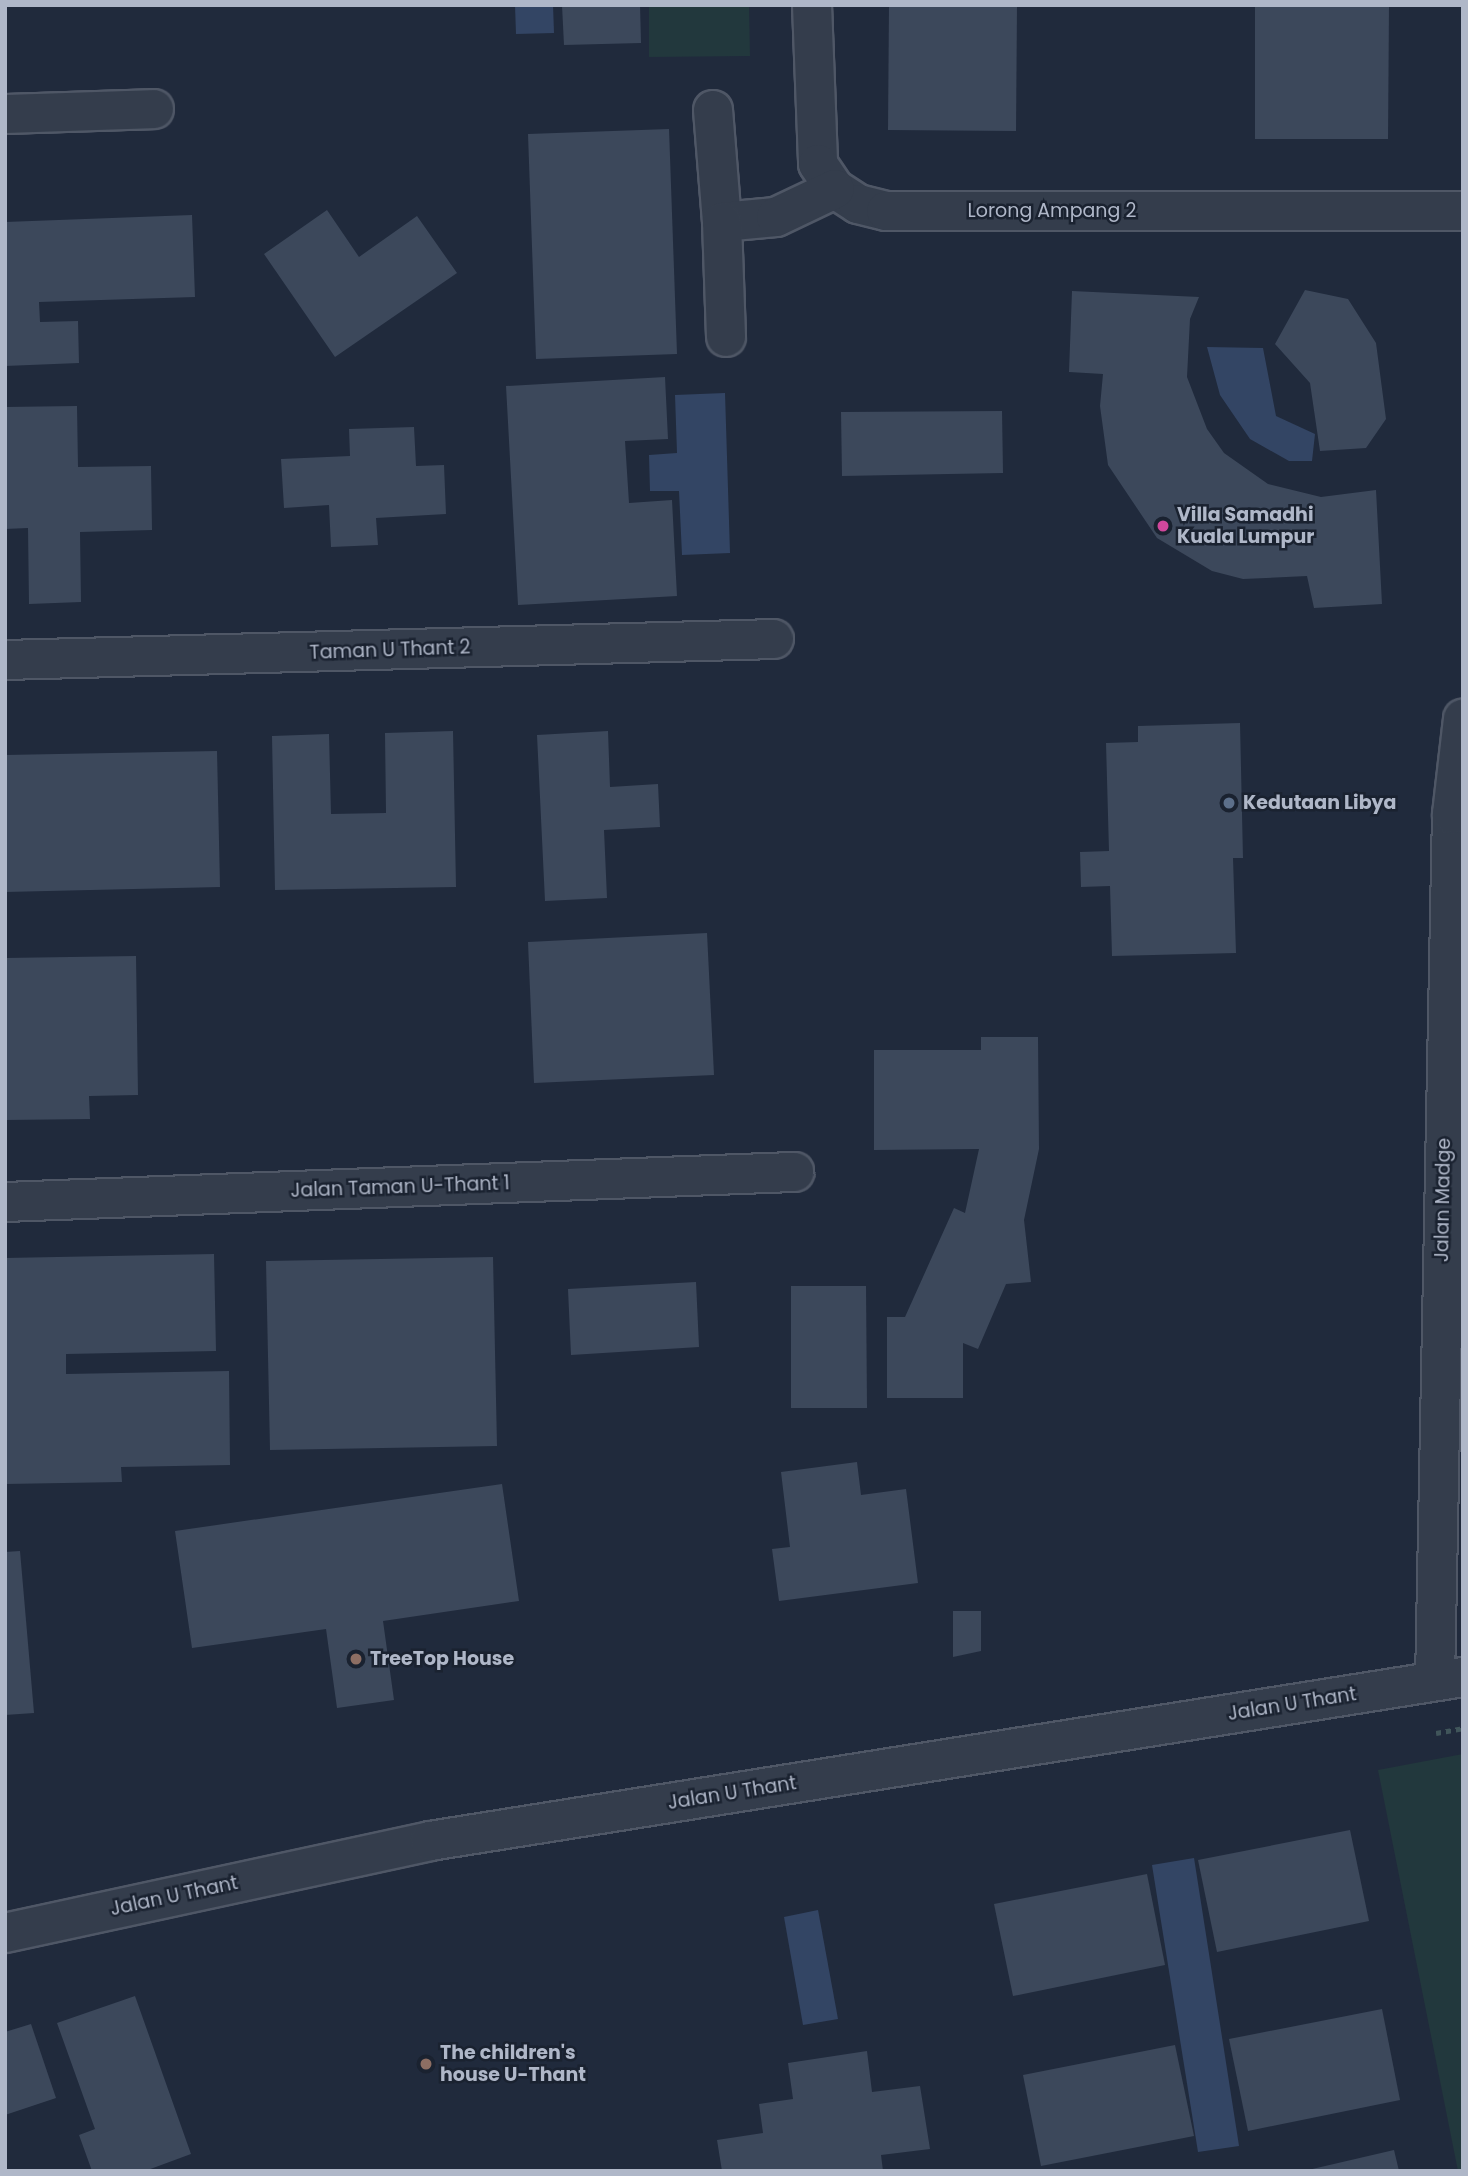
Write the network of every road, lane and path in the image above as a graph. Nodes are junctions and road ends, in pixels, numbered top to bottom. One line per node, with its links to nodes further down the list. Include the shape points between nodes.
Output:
1 (811, 5): 5 (street, via 817,164)
2 (154, 109): 4 (street)
3 (713, 110): 7 (street)
4 (5, 114)
5 (835, 189): 6 (street, Lorong Ampang 2, via 886,211); 7 (street, via 776,217)
6 (1463, 211)
7 (722, 222): 8 (street)
8 (726, 337)
9 (774, 639): 10 (street, Taman U Thant 2)
10 (5, 660)
11 (1463, 719): 14 (street, Jalan Madge, via 1452,814)
12 (794, 1172): 13 (street, Jalan Taman U-Thant 1)
13 (5, 1202)
14 (1452, 1286): 15 (street, Jalan Madge)
15 (1449, 1679): 18 (street, Jalan U Thant, via 430,1841)
16 (1463, 1728): 17 (path)
17 (1436, 1733)
18 (5, 1933)

